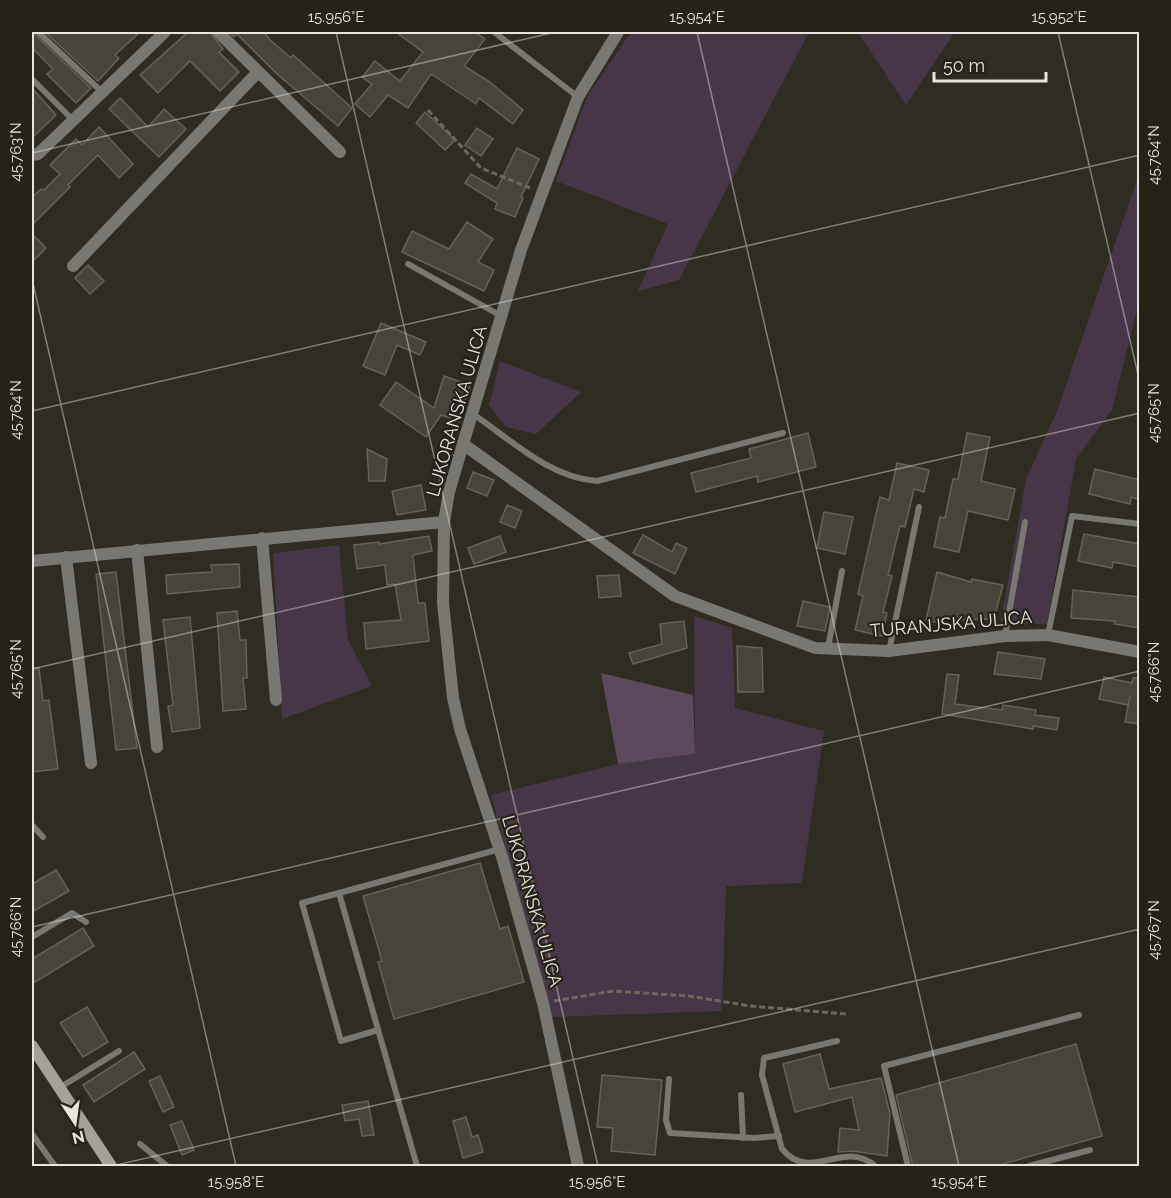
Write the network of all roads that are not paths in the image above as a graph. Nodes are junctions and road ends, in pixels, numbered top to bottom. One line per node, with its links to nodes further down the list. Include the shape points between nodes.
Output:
1 (38, 32): 8 (lane)
2 (218, 32): 6 (street)
3 (494, 32): 9 (lane)
4 (618, 32): 9 (street, LUKORANSKA ULICA)
5 (160, 33): 8 (street)
6 (258, 72): 11 (street); 14 (street)
7 (32, 79): 10 (lane)
8 (102, 92): 10 (street)
9 (578, 97): 15 (street, LUKORANSKA ULICA, via 521,250)
10 (73, 120): 12 (street, via 38,154)
11 (340, 152)
12 (32, 155)
13 (408, 264): 15 (lane)
14 (73, 266)
15 (503, 317): 16 (street, LUKORANSKA ULICA)
16 (473, 414): 17 (lane, via 554,470 576,480 597,481); 18 (street, LUKORANSKA ULICA)
17 (783, 433)
18 (463, 444): 20 (street, LUKORANSKA ULICA); 30 (street, TURANJSKA ULICA, via 675,596 815,648)
19 (919, 507): 31 (lane)
20 (444, 522): 23 (street); 38 (street, LUKORANSKA ULICA, via 443,603 453,698)
21 (1025, 522): 29 (lane)
22 (1140, 524): 28 (lane, via 1072,516)
23 (262, 538): 24 (street); 33 (street)
24 (137, 550): 25 (street); 34 (street)
25 (66, 557): 26 (street); 35 (street)
26 (32, 561)
27 (842, 571): 30 (lane)
28 (1048, 635): 29 (street, TURANJSKA ULICA); 32 (street, TURANJSKA ULICA)
29 (1005, 636): 31 (street, TURANJSKA ULICA)
30 (828, 648): 31 (street, TURANJSKA ULICA)
31 (889, 651)
32 (1140, 652)
33 (276, 700)
34 (157, 747)
35 (91, 763)
36 (32, 825): 37 (lane)
37 (43, 837)
38 (500, 849): 39 (lane); 59 (street, LUKORANSKA ULICA, via 543,1003)
39 (339, 893): 43 (lane); 43 (lane, via 302,903 341,1041)
40 (86, 922): 41 (lane, via 72,913)
41 (32, 937)
42 (1079, 1015): 61 (lane, via 884,1066)
43 (378, 1030): 58 (lane)
44 (837, 1041): 51 (lane, via 764,1058 762,1075)
45 (32, 1046): 48 (street)
46 (119, 1051): 48 (lane)
47 (669, 1079): 52 (lane, via 666,1120 670,1133)
48 (59, 1088): 56 (street)
49 (741, 1095): 52 (lane)
50 (32, 1134): 55 (lane)
51 (779, 1136): 52 (lane); 60 (lane, via 782,1149 801,1164 839,1156 868,1161)
52 (743, 1138)
53 (140, 1144): 57 (lane)
54 (1090, 1150): 62 (lane)
55 (54, 1167)
56 (111, 1167)
57 (167, 1167)
58 (417, 1167)
59 (579, 1167)
60 (875, 1167)
61 (908, 1167)
62 (1029, 1167)

